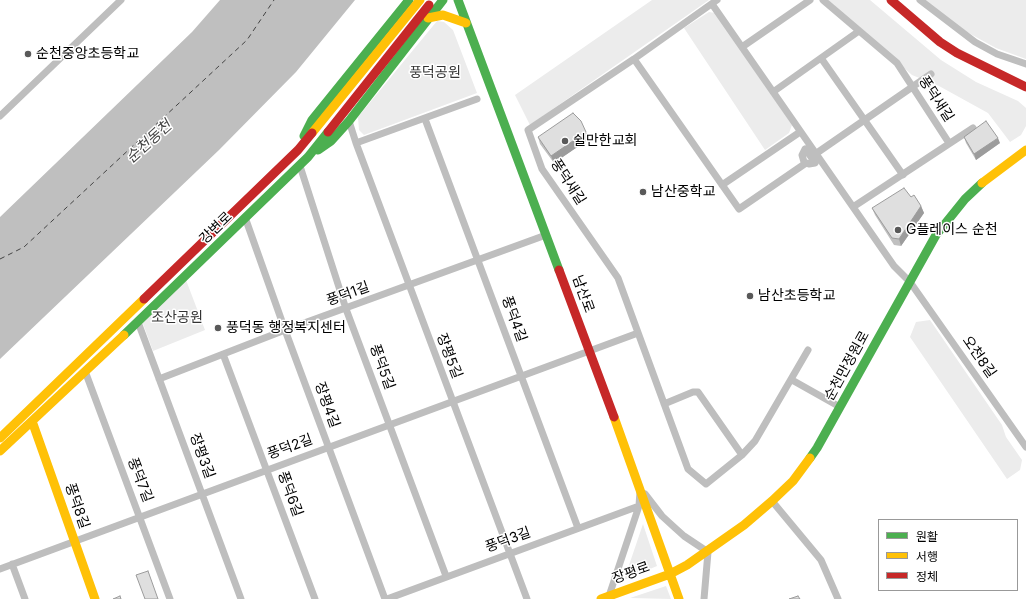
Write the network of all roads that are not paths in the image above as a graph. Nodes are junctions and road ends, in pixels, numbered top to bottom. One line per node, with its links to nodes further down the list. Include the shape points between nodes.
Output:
1 (121, 0): 26 (street)
2 (409, 0): 35 (main road, via 312,120)
3 (420, 0): 35 (main road, 강변로)
4 (443, 0): 12 (main road)
5 (458, 0): 13 (main road, 남산로)
6 (810, 0): 15 (street)
7 (823, 0): 14 (street, 풍덕새길)
8 (891, 0): 20 (main road, via 940,42)
9 (920, 0): 18 (street, via 975,42 997,54)
10 (714, 2): 15 (street, 풍덕새길); 17 (street, 풍덕새길)
11 (429, 4): 38 (main road, 강변로)
12 (428, 18): 13 (main road, via 443,15); 29 (main road)
13 (466, 23): 45 (main road, 남산로)
14 (859, 31): 16 (street); 21 (street, 풍덕새길, via 897,63)
15 (742, 47): 23 (street, 풍덕새길)
16 (821, 58): 23 (street); 28 (street)
17 (634, 59): 42 (street); 52 (street, 풍덕새길, via 528,130 542,169 618,278)
18 (1026, 64)
19 (931, 74): 21 (street)
20 (1015, 82): 22 (main road); 24 (main road)
21 (913, 87): 28 (street); 34 (street, 풍덕새길)
22 (1026, 87)
23 (773, 92): 31 (street, 풍덕새길)
24 (1026, 95)
25 (477, 99): 27 (street)
26 (0, 116)
27 (425, 119): 33 (street); 46 (street, 풍덕4길)
28 (864, 120): 37 (street); 41 (street)
29 (349, 121): 33 (street, 장평5길); 38 (main road, via 331,141)
30 (973, 128): 34 (street)
31 (800, 132): 37 (street, 풍덕새길); 42 (street)
32 (1026, 142): 39 (main road)
33 (356, 143): 48 (street, 장평5길)
34 (949, 143): 41 (street, 풍덕새길)
35 (298, 150): 65 (main road, 강변로)
36 (1026, 150): 39 (main road, 순천만정원로)
37 (813, 156): 42 (street, via 805,149 802,155 806,163 739,209); 43 (street, 풍덕새길)
38 (308, 157): 40 (main road, 강변로)
39 (1016, 157): 47 (main road, 순천만정원로, via 965,199 936,235)
40 (300, 166): 44 (main road, 강변로); 49 (street, 풍덕5길)
41 (903, 174): 43 (street, 풍덕새길)
42 (722, 185)
43 (853, 208): 47 (street, 풍덕새길, via 894,266)
44 (246, 220): 50 (main road, 강변로); 51 (street, 장평4길)
45 (546, 235): 46 (street, 풍덕1길); 53 (main road, 남산로)
46 (478, 261): 48 (street, 풍덕1길); 57 (street, 풍덕4길)
47 (910, 282): 62 (main road, 순천만정원로); 67 (street, 오천8길)
48 (409, 285): 49 (street, 풍덕1길); 60 (street, 장평5길)
49 (346, 309): 51 (street, 풍덕1길); 64 (street, 풍덕5길)
50 (138, 322): 56 (main road, 강변로); 58 (street, 장평3길)
51 (285, 330): 55 (street, 풍덕1길); 66 (street, 장평4길)
52 (638, 333): 53 (street, 풍덕2길); 61 (street, 풍덕새길)
53 (589, 350): 57 (street, 풍덕2길); 71 (main road, 남산로)
54 (808, 350): 59 (street, 풍덕새길)
55 (223, 354): 58 (street, 풍덕1길); 70 (street, 풍덕6길)
56 (85, 371): 63 (main road, 강변로); 75 (street, 풍덕7길)
57 (521, 375): 60 (street, 풍덕2길); 76 (street, 풍덕4길)
58 (159, 379): 72 (street, 장평3길)
59 (792, 380): 62 (street); 69 (street, 풍덕새길, via 755,441)
60 (452, 401): 64 (street, 풍덕2길); 79 (street, 장평5길)
61 (664, 404): 69 (street, via 698,392); 69 (street, 풍덕새길, via 688,469 706,484)
62 (840, 407): 73 (main road, 순천만정원로, via 804,467)
63 (32, 421): 68 (main road, 강변로); 77 (main road, 풍덕8길)
64 (389, 424): 66 (street, 풍덕2길); 83 (street, 풍덕5길)
65 (0, 438)
66 (328, 447): 70 (street, 풍덕2길); 90 (street, 장평4길)
67 (1026, 447)
68 (0, 451)
69 (742, 455)
70 (267, 469): 72 (street, 풍덕2길); 89 (street, 풍덕6길)
71 (640, 487): 74 (street); 78 (street, via 662,516 684,536); 82 (main road, 남산로)
72 (202, 494): 75 (street, 풍덕2길); 88 (street, 장평3길)
73 (772, 502): 78 (main road, 순천만정원로); 94 (street, via 821,560)
74 (639, 506): 76 (street, 풍덕3길); 84 (street)
75 (140, 516): 77 (street, 풍덕2길); 87 (street, 풍덕7길)
76 (578, 528): 79 (street, 풍덕3길)
77 (74, 541): 80 (street, 풍덕2길); 86 (main road, 풍덕8길)
78 (708, 552): 82 (main road, 순천만정원로); 93 (street)
79 (510, 553): 83 (street, 풍덕3길); 91 (street, 장평5길)
80 (12, 564): 81 (street, 풍덕2길); 85 (street)
81 (0, 569)
82 (670, 574): 84 (main road, 장평로); 92 (main road, 남산로)
83 (446, 576): 90 (street, 풍덕3길)
84 (608, 598)
85 (25, 599)
86 (95, 599)
87 (170, 599)
88 (241, 599)
89 (315, 599)
90 (386, 599)
91 (527, 599)
92 (679, 599)
93 (704, 599)
94 (838, 599)

